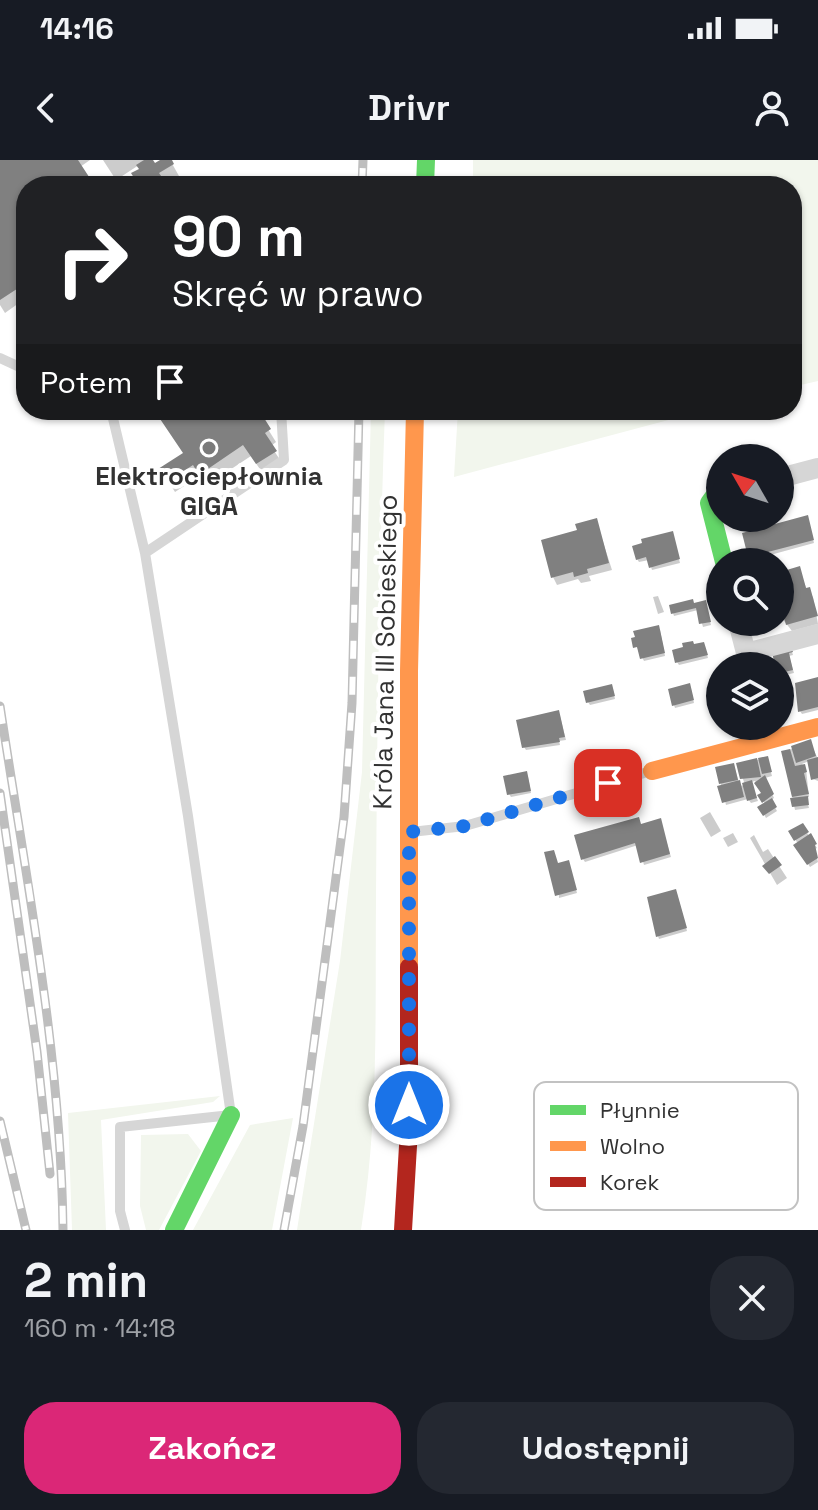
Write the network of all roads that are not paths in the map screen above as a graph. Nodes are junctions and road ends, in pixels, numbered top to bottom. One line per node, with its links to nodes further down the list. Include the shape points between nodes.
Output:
1 (113, 420): 6 (lane)
2 (282, 420): 6 (lane, via 284,460)
3 (415, 420): 11 (main road, Króla Jana III Sobieskiego)
4 (818, 468): 5 (street)
5 (794, 474)
6 (145, 553): 12 (lane)
7 (818, 634): 8 (street, via 746,653)
8 (742, 636)
9 (818, 727): 10 (main road)
10 (652, 771): 11 (lane, via 465,826)
11 (409, 832): 15 (main road, Króla Jana III Sobieskiego, via 409,1129)
12 (231, 1115): 13 (lane, via 120,1127 120,1211); 14 (main road)
13 (125, 1230)
14 (174, 1230)
15 (403, 1230)

